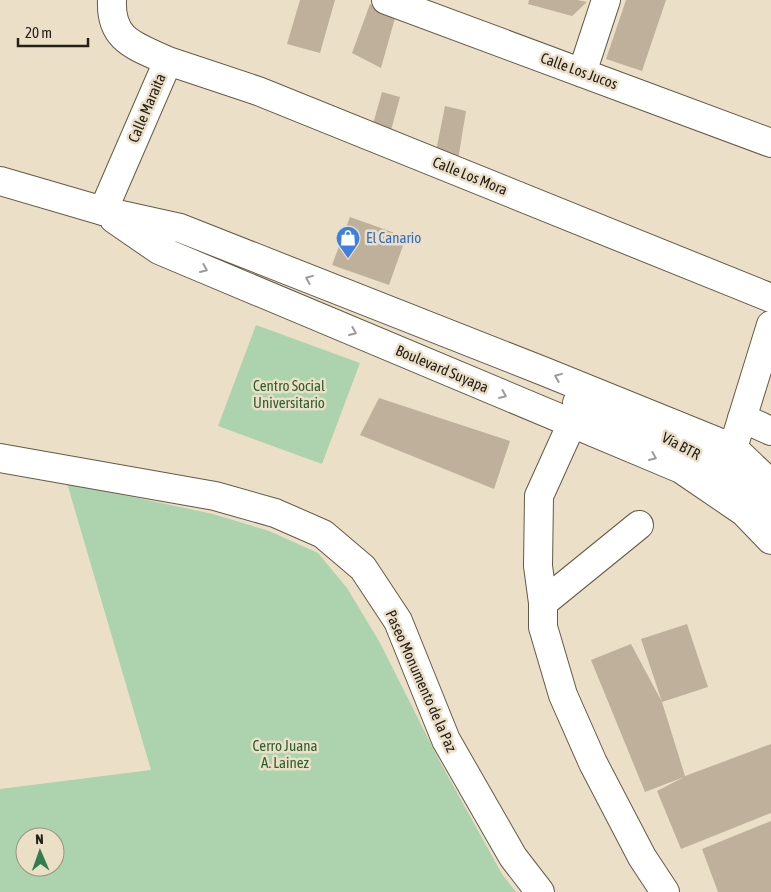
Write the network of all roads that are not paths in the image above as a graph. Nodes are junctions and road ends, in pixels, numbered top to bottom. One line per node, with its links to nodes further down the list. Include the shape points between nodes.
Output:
1 (112, 0): 4 (street, Calle Maraita, via 112,20 124,39)
2 (386, 0): 5 (street, Calle Los Jucos)
3 (606, 0): 5 (street)
4 (168, 61): 8 (street, Calle Maraita); 9 (street, Calle Los Mora, via 258,91)
5 (582, 72): 6 (street, Calle Los Jucos)
6 (771, 143)
7 (0, 181): 8 (street, Boulevard Suyapa)
8 (103, 211): 11 (street, Boulevard Suyapa, one-way to 11, via 159,250); 14 (street, Boulevard Suyapa, one-way to 8, via 180,228)
9 (771, 298)
10 (771, 325): 12 (street)
11 (574, 413): 17 (street, Vía BTR, via 671,439 734,476); 19 (street, Boulevard Suyapa, one-way to 19, via 681,469 744,512); 20 (street, via 539,496 538,566)
12 (742, 418): 13 (street); 14 (street)
13 (771, 431)
14 (733, 448): 16 (street, Boulevard Suyapa)
15 (0, 458): 21 (street, Paseo Monumento de la Paz, via 215,496 275,513 323,534 363,568 398,621 446,740 513,858)
16 (771, 484)
17 (771, 511)
18 (639, 525): 20 (street)
19 (771, 540)
20 (543, 603): 22 (street, via 543,627 563,695 592,763 642,857)
21 (540, 892)
22 (665, 892)

